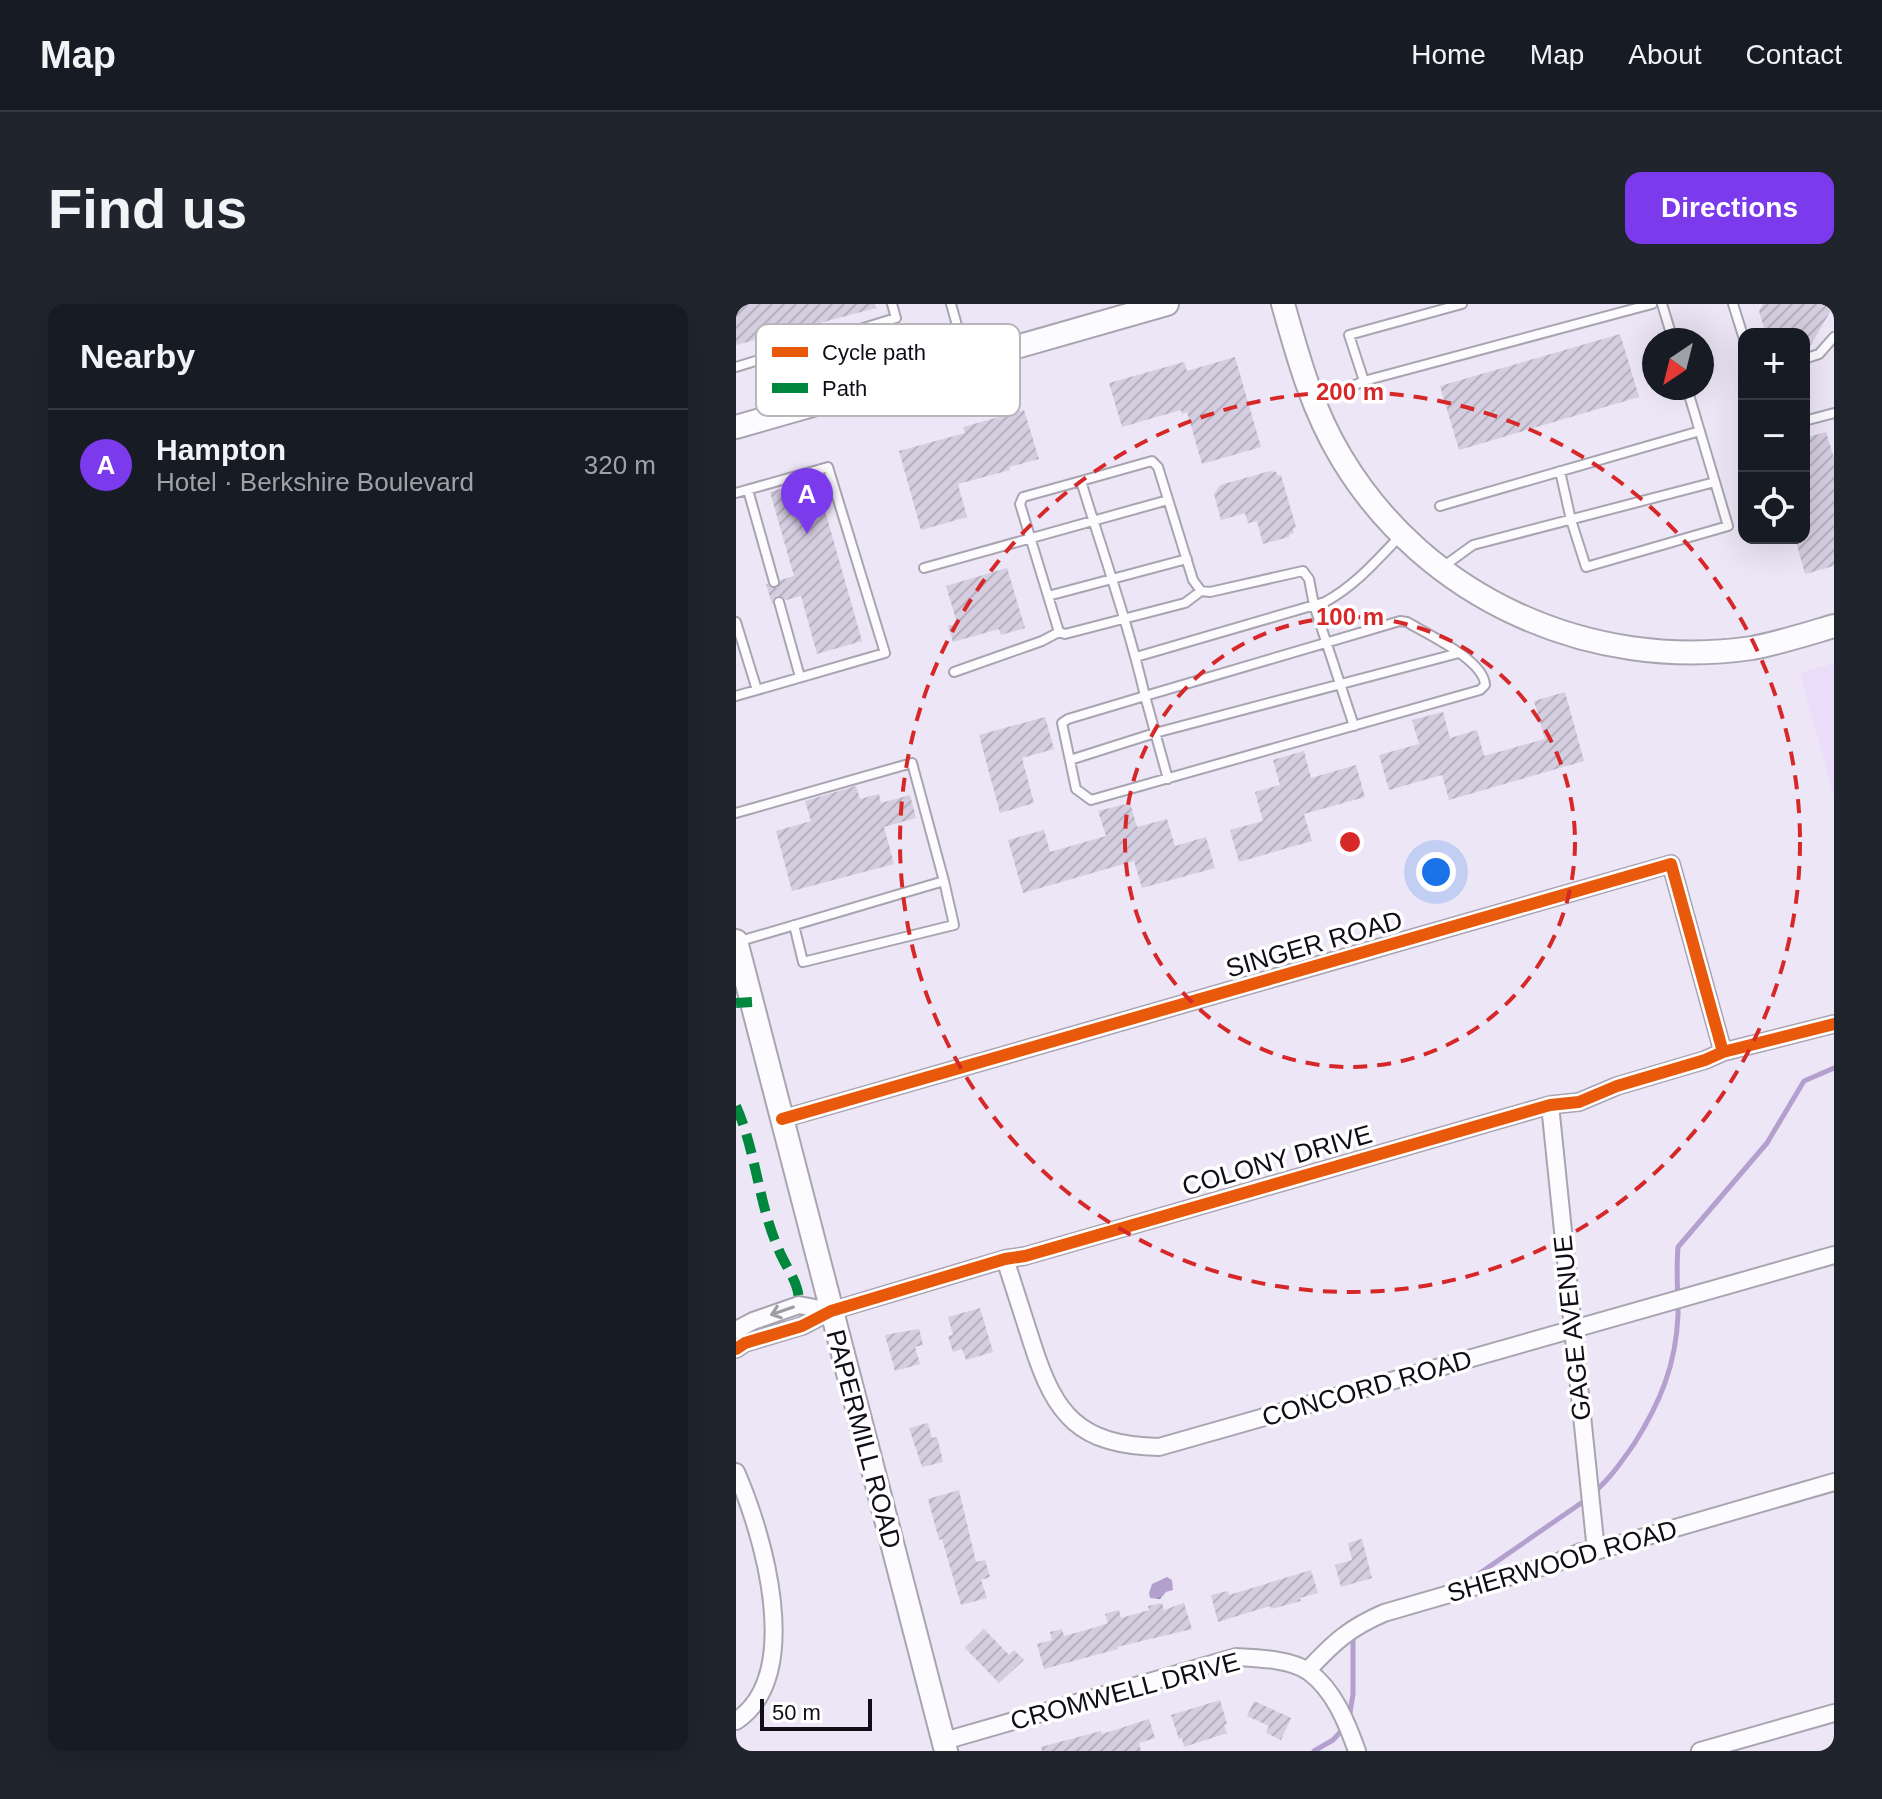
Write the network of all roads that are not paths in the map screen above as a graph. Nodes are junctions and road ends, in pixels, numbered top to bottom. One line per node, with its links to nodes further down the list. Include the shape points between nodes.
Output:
1 (892, 304): 9 (lane, via 896,318)
2 (951, 304): 10 (lane)
3 (1167, 304): 14 (main road)
4 (1283, 304): 20 (main road)
5 (1462, 304): 18 (lane, via 1349,335)
6 (1652, 304): 18 (lane)
7 (1662, 304): 11 (lane)
8 (1733, 304): 12 (lane)
9 (876, 324)
10 (957, 324)
11 (1669, 328)
12 (1741, 328)
13 (1834, 337): 15 (lane)
14 (1020, 346)
15 (1810, 357)
16 (756, 361): 17 (lane)
17 (736, 367)
18 (1364, 381): 20 (lane)
19 (1691, 400): 25 (lane)
20 (1314, 404): 35 (main road, via 1355,479)
21 (1834, 413): 23 (lane)
22 (775, 416): 24 (main road)
23 (1810, 419)
24 (736, 427)
25 (1700, 431): 26 (lane); 28 (lane)
26 (1560, 471): 32 (lane); 34 (lane)
27 (1081, 481): 31 (lane, via 1152,461); 33 (lane); 36 (lane, via 1023,497 1020,504)
28 (1715, 482): 34 (lane); 34 (lane, via 1728,526 1586,567)
29 (748, 490): 30 (lane); 41 (lane); 54 (lane, via 828,467 885,653)
30 (736, 493)
31 (1168, 500): 33 (lane); 37 (lane)
32 (1440, 506)
33 (1093, 519): 36 (lane); 40 (lane)
34 (1571, 520): 39 (lane, via 1473,545)
35 (1402, 535): 39 (main road); 45 (lane, via 1346,590)
36 (1030, 537): 38 (lane); 43 (lane)
37 (1187, 559): 40 (lane); 42 (lane)
38 (924, 568)
39 (1440, 568): 48 (main road, via 1510,612 1616,646 1690,652 1753,648)
40 (1111, 579): 43 (lane); 46 (lane)
41 (774, 582)
42 (1201, 591): 45 (lane, via 1303,571); 46 (lane, via 1185,603)
43 (1048, 596): 49 (lane)
44 (779, 602): 54 (lane)
45 (1314, 605): 50 (lane); 52 (lane)
46 (1123, 617): 49 (lane); 52 (lane)
47 (736, 622): 56 (lane)
48 (1834, 626)
49 (1059, 632): 53 (lane)
50 (1327, 642): 51 (lane, via 1400,621); 55 (lane); 58 (lane)
51 (1459, 653): 55 (lane); 59 (lane, via 1484,678 1480,690)
52 (1136, 657): 58 (lane)
53 (954, 672)
54 (800, 677): 56 (lane)
55 (1341, 684): 59 (lane); 60 (lane)
56 (757, 690): 57 (lane)
57 (736, 696)
58 (1145, 696): 60 (lane); 61 (lane, via 1062,723)
59 (1354, 726): 62 (lane)
60 (1155, 733): 61 (lane); 62 (lane)
61 (1070, 760): 62 (lane, via 1076,789 1091,800)
62 (1168, 779)
63 (736, 813): 64 (lane, via 912,763)
64 (944, 881): 65 (lane); 65 (lane, via 954,925 803,962)
65 (794, 925): 66 (lane)
66 (736, 942): 70 (main road, PAPERMILL ROAD)
67 (1834, 1024): 68 (street, COLONY DRIVE)
68 (1723, 1052): 69 (street, COLONY DRIVE, via 1579,1102); 70 (street, SINGER ROAD, via 1671,864)
69 (1550, 1105): 72 (street, COLONY DRIVE); 74 (street, GAGE AVENUE)
70 (782, 1119): 73 (main road, PAPERMILL ROAD)
71 (1834, 1255): 74 (street, CONCORD ROAD)
72 (1005, 1259): 73 (street, COLONY DRIVE); 74 (street, CONCORD ROAD, via 1043,1377 1057,1404 1093,1434 1130,1446 1159,1447 1191,1439)
73 (831, 1311): 75 (street, COLONY DRIVE, one-way to 75, via 799,1305); 76 (street, COLONY DRIVE); 83 (main road, PAPERMILL ROAD)
74 (1572, 1329): 79 (street, GAGE AVENUE)
75 (736, 1330)
76 (736, 1349)
77 (736, 1472): 82 (street, via 768,1567 773,1628 770,1674 747,1714)
78 (1834, 1482): 79 (street, SHERWOOD ROAD)
79 (1596, 1551): 80 (street, SHERWOOD ROAD, via 1384,1613 1339,1637)
80 (1308, 1670): 83 (street, CROMWELL DRIVE, via 1236,1657); 84 (street, via 1342,1714)
81 (1834, 1713): 85 (street)
82 (736, 1721)
83 (945, 1746)
84 (1357, 1751)
85 (1700, 1751)

